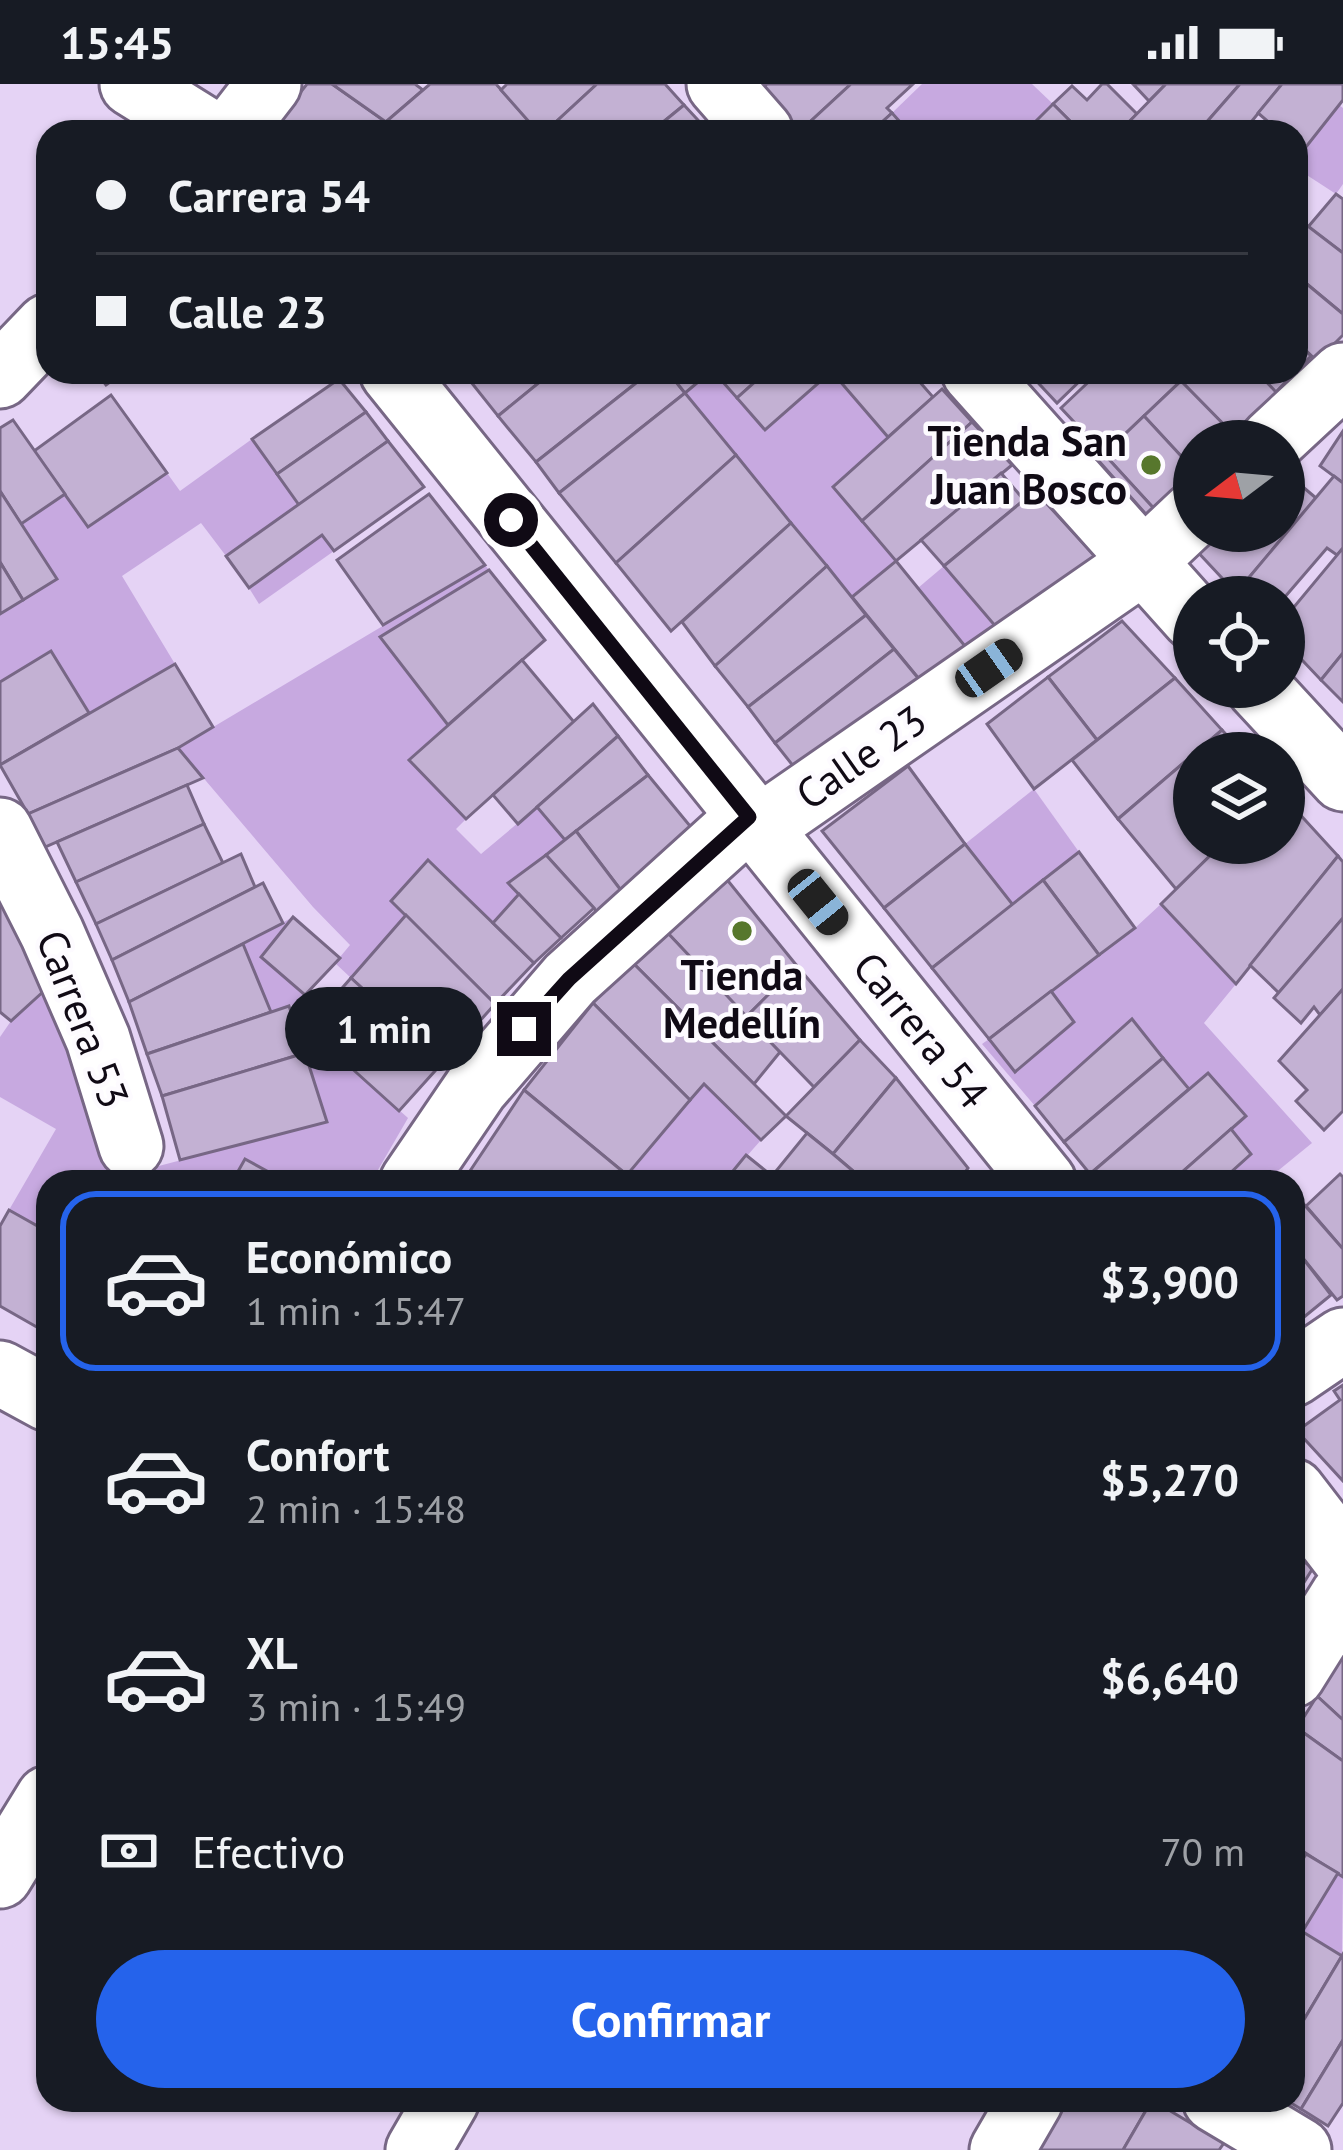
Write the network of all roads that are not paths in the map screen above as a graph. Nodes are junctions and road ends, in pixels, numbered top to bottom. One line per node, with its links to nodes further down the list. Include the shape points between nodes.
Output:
1 (132, 84): 4 (street)
2 (268, 84): 5 (street)
3 (718, 84): 6 (street)
4 (190, 120)
5 (241, 120)
6 (750, 120)
7 (36, 338): 9 (street)
8 (1343, 375): 12 (street)
9 (0, 376)
10 (402, 384): 18 (street, Carrera 54)
11 (985, 384): 14 (street)
12 (1295, 420)
13 (1173, 534): 14 (street, Calle 23)
14 (1143, 562): 15 (street); 18 (street, Calle 23)
15 (1173, 595)
16 (1277, 708): 17 (street)
17 (1343, 779)
18 (754, 823): 21 (street, Calle 23, via 569,979 476,1088); 22 (street, Carrera 54)
19 (0, 830): 20 (street, Carrera 53, via 98,1039)
20 (131, 1146)
21 (420, 1170)
22 (1023, 1170)
23 (1343, 1340): 24 (street)
24 (1305, 1366)
25 (0, 1373): 26 (street)
26 (36, 1393)
27 (1305, 1507): 28 (street)
28 (1343, 1556)
29 (1343, 1594): 30 (street)
30 (1305, 1656)
31 (36, 1818): 32 (street)
32 (0, 1876)
33 (440, 2112): 36 (street)
34 (1024, 2112): 37 (street)
35 (1235, 2112): 38 (street)
36 (418, 2150)
37 (1002, 2150)
38 (1299, 2150)

